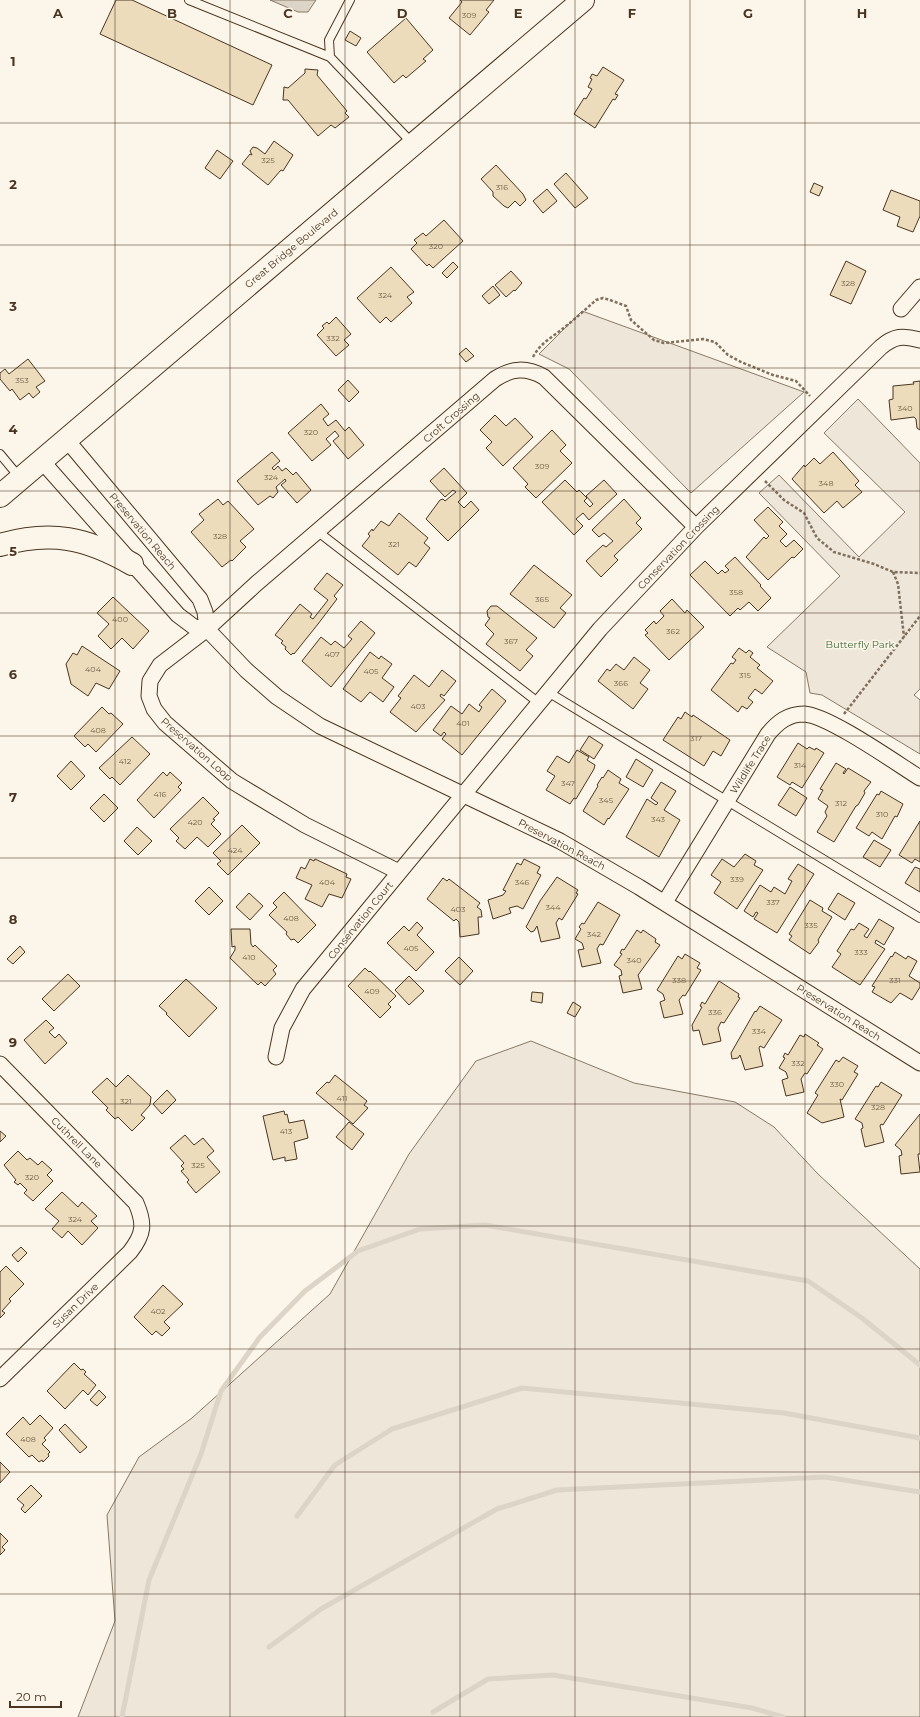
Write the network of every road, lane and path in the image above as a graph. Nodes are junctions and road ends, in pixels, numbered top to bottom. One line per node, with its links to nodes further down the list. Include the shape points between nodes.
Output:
1 (189, 0): 4 (lane)
2 (350, 0): 4 (lane, via 329,40)
3 (583, 0): 5 (main road, Great Bridge Boulevard)
4 (330, 57): 5 (lane)
5 (413, 144): 11 (main road, Great Bridge Boulevard)
6 (920, 288): 7 (street)
7 (901, 310)
8 (920, 340): 10 (street, Conservation Crossing, via 903,336 889,340)
9 (527, 370): 10 (path, via 542,344 596,300 603,298 626,306 631,320 654,340 664,343 696,340 715,342 728,355 741,362 796,381); 17 (street, Croft Crossing, via 544,377 552,384); 18 (street, Croft Crossing, via 511,370 495,379)
10 (820, 406): 14 (street, Conservation Crossing)
11 (66, 439): 13 (main road, Great Bridge Boulevard); 24 (street, Preservation Reach, via 200,599)
12 (0, 454): 15 (lane)
13 (41, 460): 15 (main road, Great Bridge Boulevard); 20 (street, Preservation Reach)
14 (754, 470): 17 (street, Conservation Crossing); 21 (path, via 784,500 804,513 817,538 826,548)
15 (20, 478): 16 (main road, Great Bridge Boulevard)
16 (0, 496)
17 (696, 527): 26 (street, Conservation Crossing, via 600,628)
18 (317, 531): 24 (street, Croft Crossing); 26 (lane)
19 (0, 545): 20 (main road, via 19,539 48,536 75,540 106,549)
20 (132, 564): 24 (street, Preservation Reach, via 178,615 194,627)
21 (893, 572): 22 (path); 25 (path, via 898,584)
22 (920, 573)
23 (920, 616): 25 (path)
24 (207, 629): 29 (street, Preservation Reach, via 246,670 277,697 320,726); 31 (street, Preservation Loop, via 160,665 150,681 148,696 165,723 232,781 305,825)
25 (904, 637): 27 (path, via 857,694)
26 (544, 697): 29 (street, Conservation Crossing); 30 (lane)
27 (836, 726): 28 (street, Wildlife Trace); 30 (street, Wildlife Trace, via 816,716 800,715 786,718 768,734)
28 (920, 778)
29 (464, 794): 31 (street, Conservation Court); 32 (street, Preservation Reach, via 560,841)
30 (727, 801): 32 (street, Wildlife Trace); 33 (lane)
31 (400, 872): 34 (street, Conservation Court, via 303,989 282,1028)
32 (665, 902): 35 (street, Preservation Reach)
33 (920, 918)
34 (276, 1057)
35 (920, 1062)
36 (0, 1064): 37 (street, Cuthrell Lane, via 136,1203)
37 (143, 1226): 38 (street, Susan Drive, via 139,1241 130,1252)
38 (0, 1379)

